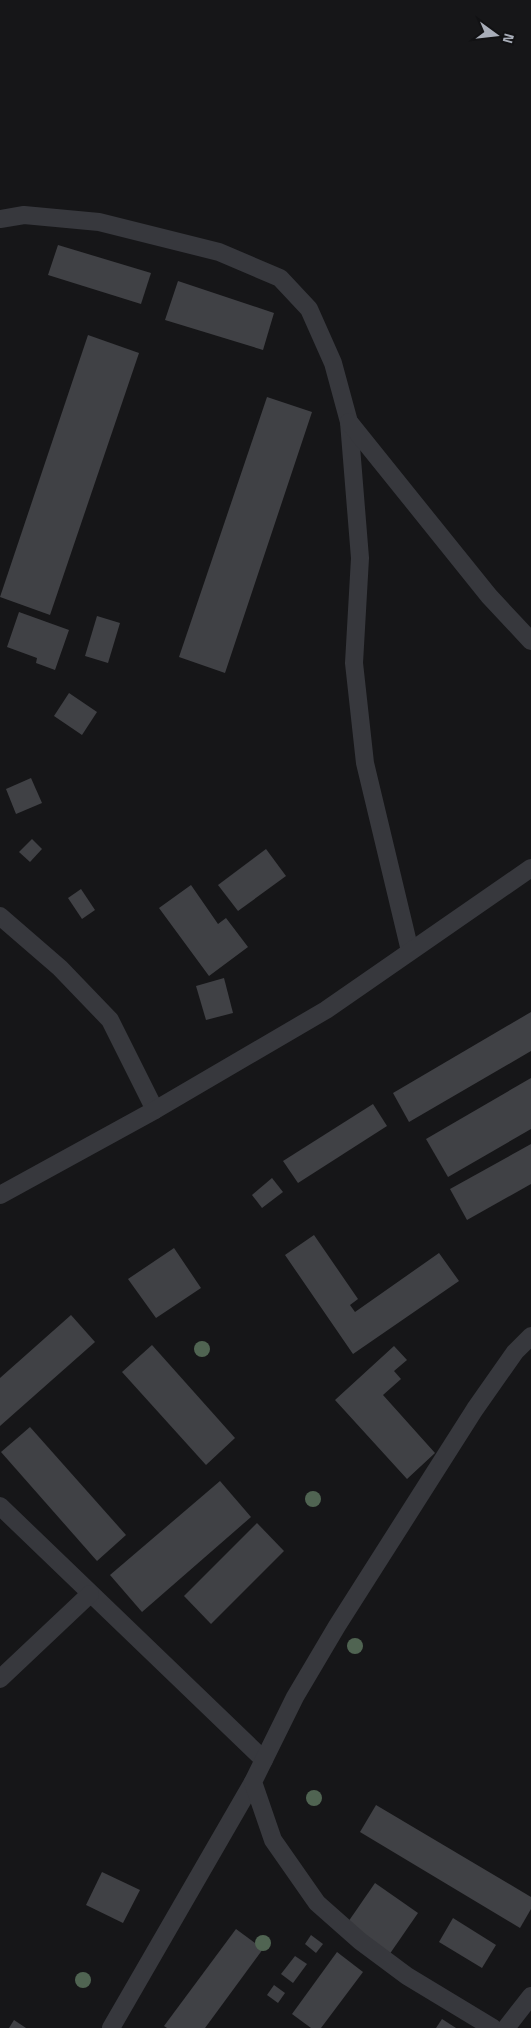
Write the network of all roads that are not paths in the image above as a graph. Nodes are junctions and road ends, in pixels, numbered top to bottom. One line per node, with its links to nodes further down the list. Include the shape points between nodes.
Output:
1 (0, 219): 2 (lane, via 24,214 58,216 118,226 219,252 280,278 309,309 333,363)
2 (349, 422): 3 (lane, via 489,596); 6 (lane, via 360,558 354,663 365,762)
3 (531, 641)
4 (531, 868): 6 (lane)
5 (0, 916): 7 (lane, via 60,968 110,1020)
6 (410, 951): 7 (lane, via 326,1010)
7 (155, 1110): 8 (lane)
8 (0, 1195)
9 (531, 1336): 13 (lane, via 515,1352 475,1409 337,1626 294,1696)
10 (0, 1506): 11 (lane)
11 (90, 1594): 12 (lane); 13 (lane)
12 (0, 1679)
13 (264, 1760): 14 (lane)
14 (253, 1782): 16 (lane); 17 (lane, via 273,1840 316,1903 408,1976)
15 (531, 1996): 18 (lane)
16 (111, 2028)
17 (493, 2028)
18 (506, 2028)

